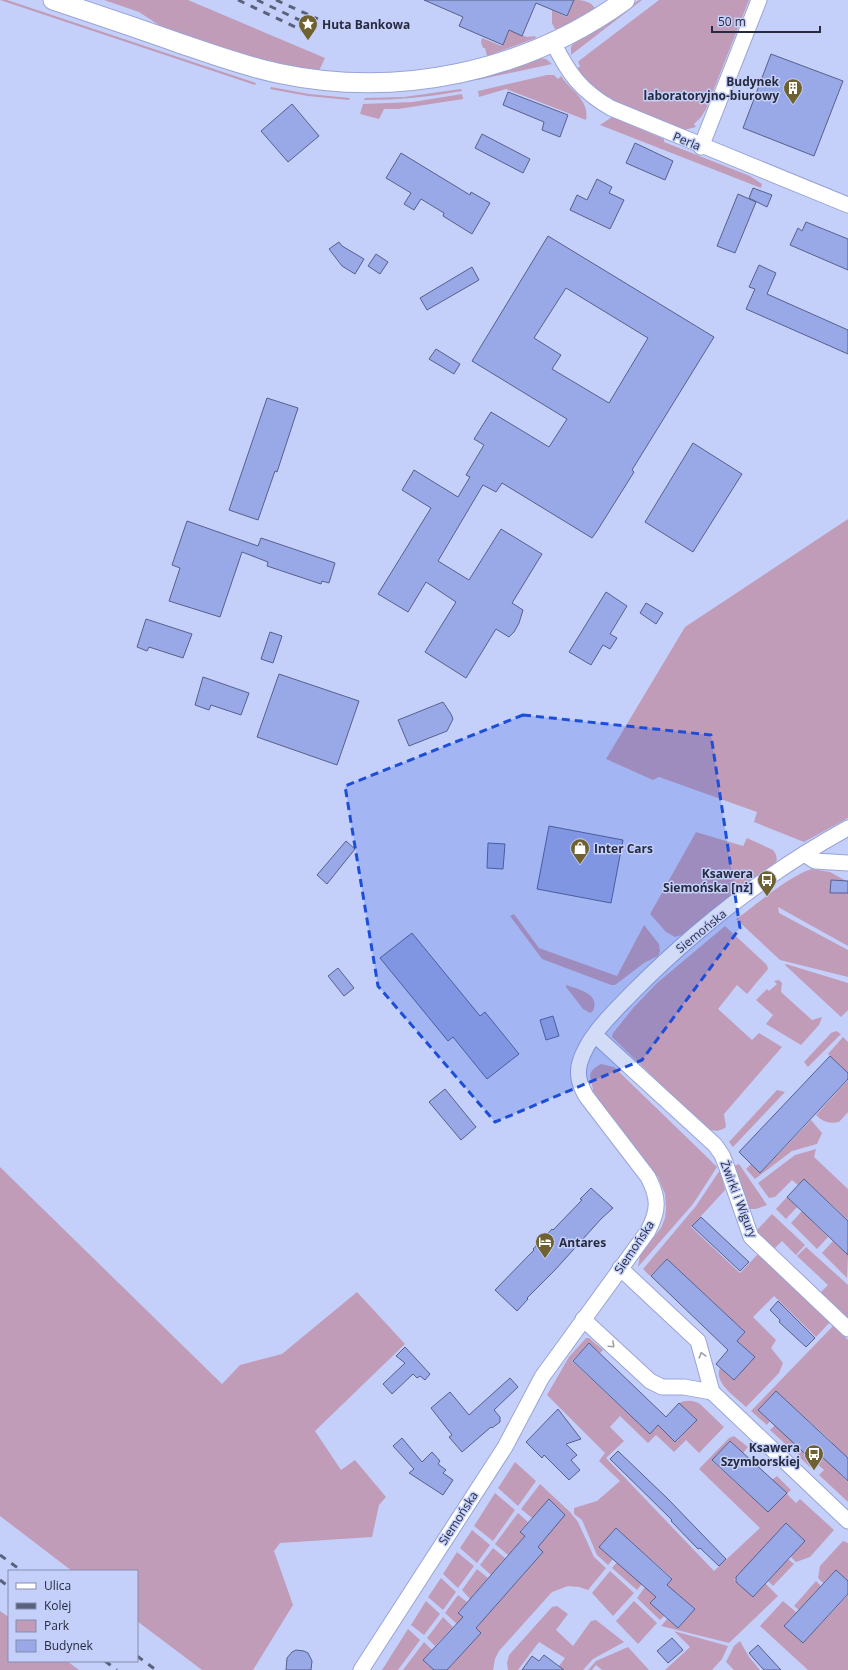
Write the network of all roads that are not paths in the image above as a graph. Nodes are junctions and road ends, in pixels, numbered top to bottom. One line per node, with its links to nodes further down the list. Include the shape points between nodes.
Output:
1 (53, 0): 4 (street, via 254,67 328,81 399,82 443,77 499,63)
2 (626, 0): 4 (street, via 589,24)
3 (759, 0): 5 (street)
4 (553, 42): 5 (street, Perla, via 570,75 603,104)
5 (701, 147): 6 (street, Perla)
6 (848, 206)
7 (848, 828): 8 (street, Siemońska)
8 (804, 854): 9 (street, via 815,861); 10 (street, Siemońska, via 740,899 675,952 628,997)
9 (848, 863)
10 (595, 1034): 11 (street, Siemońska, via 580,1062 578,1076 581,1086 648,1177 657,1199 654,1220); 13 (street, Żwirki i Wigury, via 715,1145 722,1155 751,1238)
11 (620, 1268): 12 (street, Siemońska); 14 (street, one-way to 11, via 698,1341)
12 (583, 1320): 14 (street, one-way to 14, via 650,1381 662,1387 684,1387); 16 (street, Siemońska, via 542,1376 504,1447)
13 (848, 1330)
14 (712, 1392): 15 (street)
15 (848, 1521)
16 (361, 1670)

